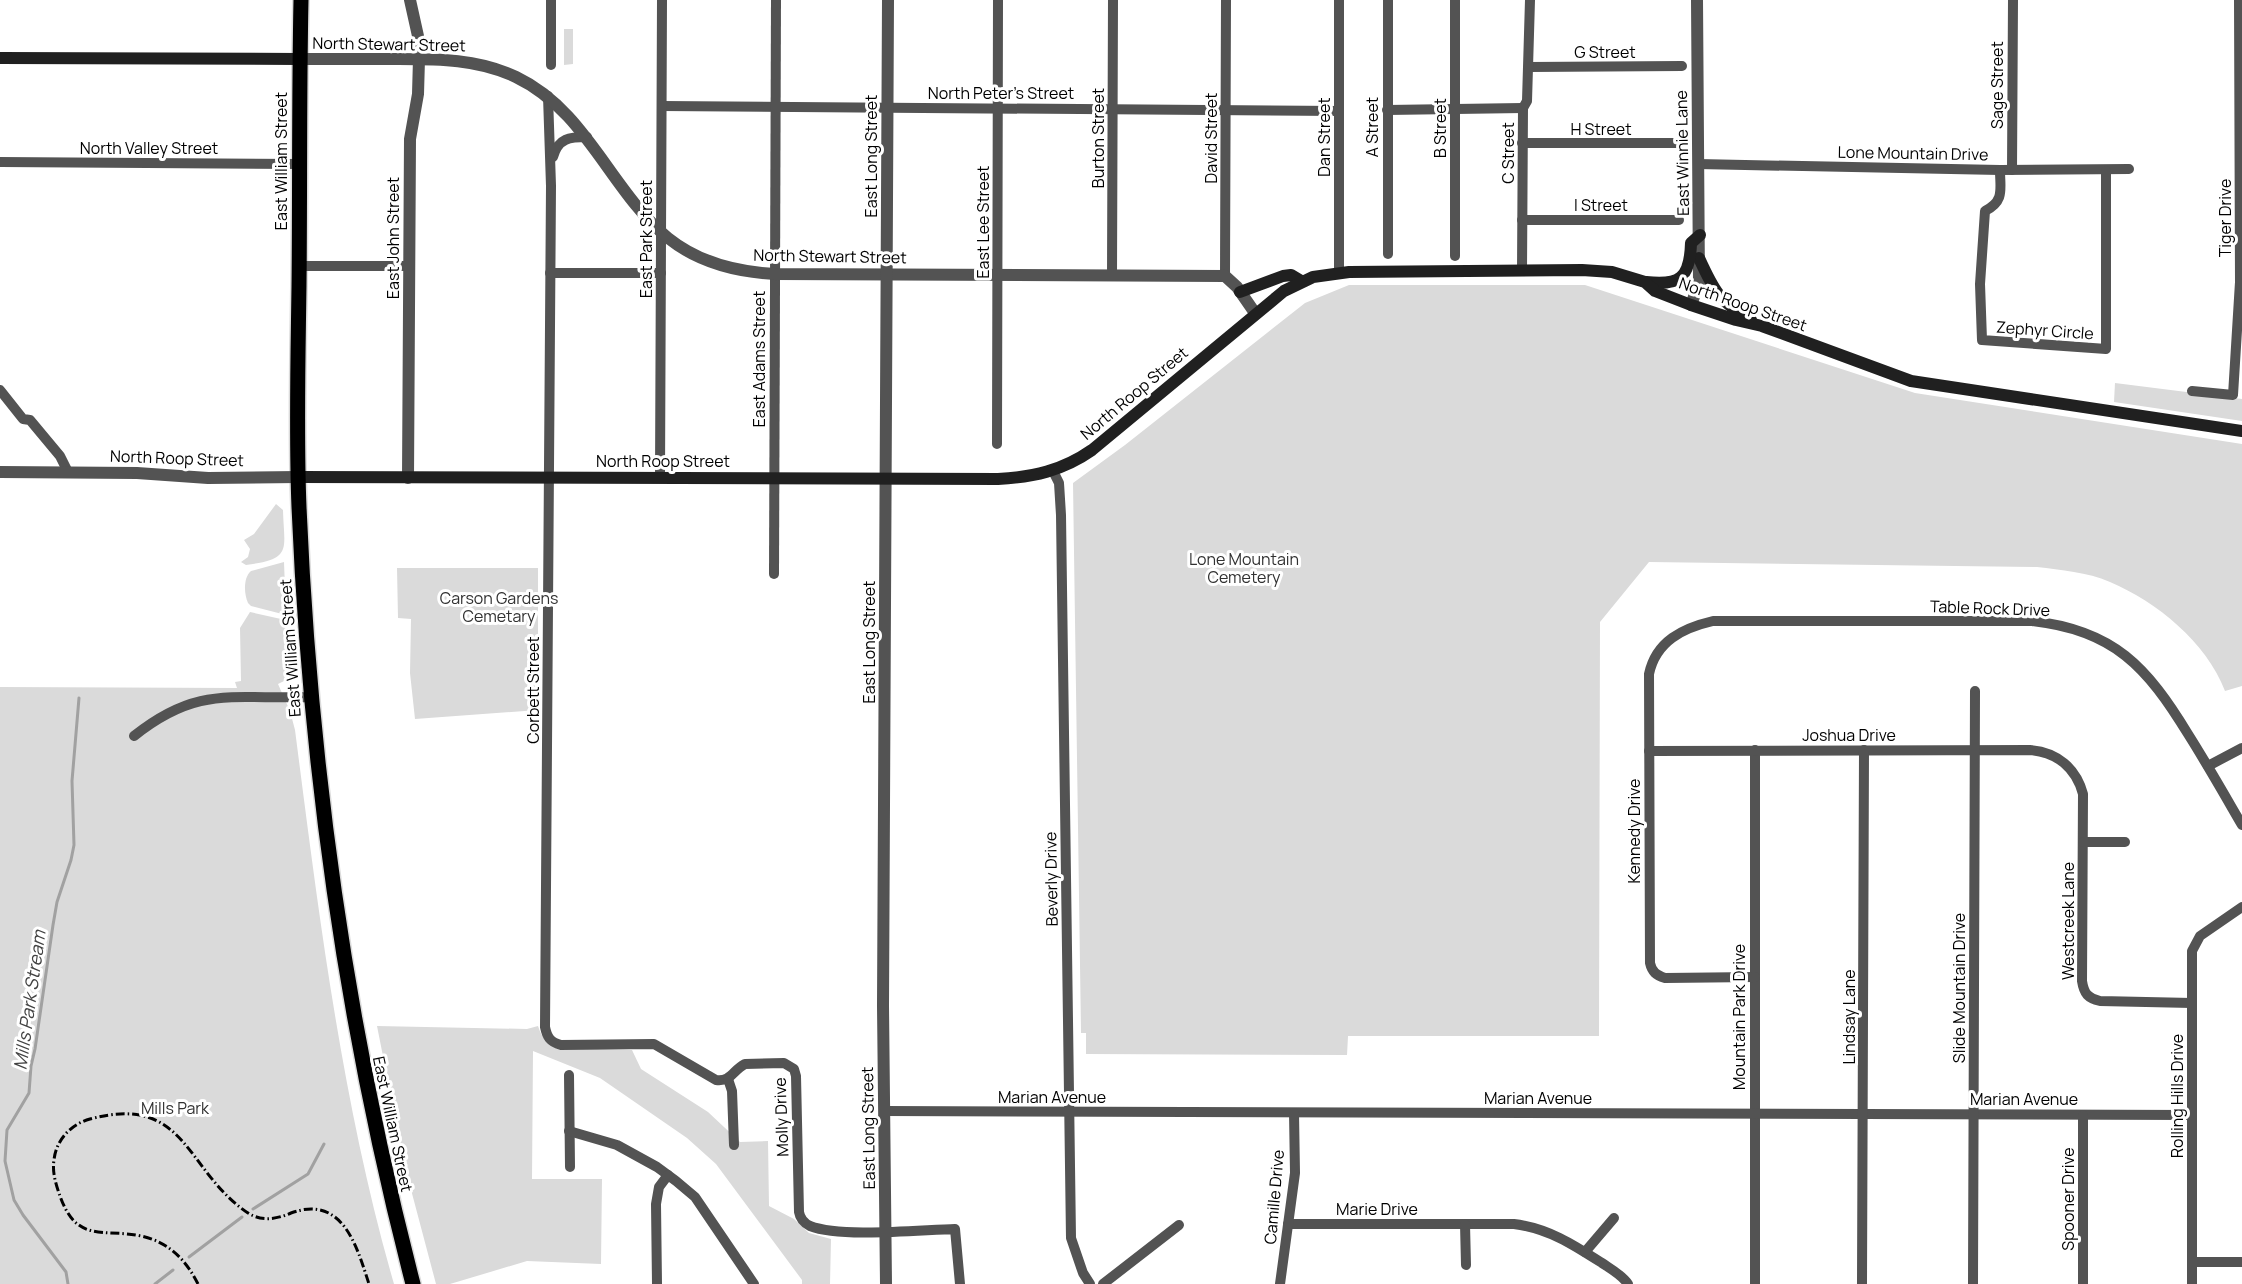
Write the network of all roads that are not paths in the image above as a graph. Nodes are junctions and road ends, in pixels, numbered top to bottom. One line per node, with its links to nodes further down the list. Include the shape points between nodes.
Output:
1 (301, 0): 18 (main road, East William Street)
2 (410, 0): 19 (street, East John Street)
3 (551, 0): 20 (street)
4 (662, 0): 24 (street, East Park Street)
5 (776, 0): 25 (street, East Adams Street)
6 (888, 0): 26 (street, East Long Street)
7 (998, 0): 27 (street, East Lee Street)
8 (1113, 0): 28 (street, Burton Street)
9 (1226, 0): 31 (street, David Street)
10 (1339, 0): 33 (street, Dan Street)
11 (1388, 0): 32 (street, A Street)
12 (1455, 0): 30 (street, B Street)
13 (1530, 0): 22 (street, C Street)
14 (1697, 0): 40 (street, East Winnie Lane)
15 (2013, 0): 42 (street, Sage Street)
16 (2239, 0): 70 (street, Tiger Drive, via 2240,282 2233,395)
17 (0, 58): 18 (main road, North Stewart Street)
18 (300, 59): 19 (street, North Stewart Street); 39 (main road, East William Street)
19 (419, 59): 23 (street, North Stewart Street, via 459,60 497,69); 53 (street, East John Street, via 410,139)
20 (550, 65)
21 (1682, 66): 22 (street, G Street)
22 (1529, 67): 29 (street, C Street)
23 (548, 96): 34 (street, North Stewart Street); 38 (street, Corbett Street)
24 (662, 106): 25 (street, North Peter's Street); 47 (street, East Park Street)
25 (774, 106): 26 (street, North Peter's Street); 57 (street, East Adams Street)
26 (888, 107): 27 (street, North Peter's Street); 59 (street, East Long Street)
27 (998, 108): 28 (street, North Peter's Street); 60 (street, East Lee Street)
28 (1113, 108): 31 (street, North Peter's Street); 61 (street, Burton Street)
29 (1523, 108): 30 (street); 35 (street, C Street)
30 (1455, 109): 32 (street); 50 (street, B Street)
31 (1226, 110): 33 (street, North Peter's Street); 62 (street, David Street)
32 (1387, 110): 49 (street, A Street)
33 (1340, 111): 58 (street, Dan Street)
34 (587, 137): 38 (street, via 561,141); 47 (street, North Stewart Street)
35 (1522, 143): 36 (street, H Street); 45 (street, C Street)
36 (1680, 143)
37 (0, 162): 39 (street, North Valley Street)
38 (551, 163): 55 (street, Corbett Street)
39 (299, 164): 52 (main road, East William Street)
40 (1698, 164): 41 (street, Lone Mountain Drive); 48 (street, East Winnie Lane)
41 (2000, 170): 42 (street, Lone Mountain Drive); 44 (street, Zephyr Circle, via 2000,199 1985,212 1980,284 1982,340 2106,349)
42 (2012, 170): 44 (street, Lone Mountain Drive)
43 (2129, 170): 44 (street, Lone Mountain Drive)
44 (2106, 171)
45 (1522, 220): 46 (street, I Street); 54 (street, C Street)
46 (1679, 220)
47 (661, 230): 56 (street, East Park Street); 57 (street, North Stewart Street, via 678,244 713,262)
48 (1700, 235): 51 (street, East Winnie Lane); 64 (main road, via 1691,243 1686,271 1676,280 1665,284)
49 (1388, 254)
50 (1455, 256)
51 (1699, 258): 66 (street, East Winnie Lane, via 1699,283); 68 (main road, via 1727,305)
52 (299, 266): 53 (street); 76 (main road, East William Street)
53 (409, 266): 79 (street, East John Street)
54 (1522, 271): 58 (main road, North Roop Street); 64 (main road, North Roop Street, via 1582,270)
55 (550, 273): 56 (street); 80 (street, Corbett Street)
56 (661, 273): 81 (street, East Park Street)
57 (775, 274): 59 (street, North Stewart Street); 77 (street, East Adams Street)
58 (1339, 274): 63 (main road, North Roop Street)
59 (887, 275): 60 (street, North Stewart Street); 78 (street, East Long Street)
60 (998, 275): 61 (street, North Stewart Street); 72 (street, East Lee Street)
61 (1112, 276): 62 (street, North Stewart Street)
62 (1225, 276): 65 (street)
63 (1301, 281): 65 (main road, via 1291,275 1283,276); 67 (main road, North Roop Street)
64 (1645, 282): 66 (main road, North Roop Street, via 1655,291)
65 (1240, 292): 67 (street)
66 (1691, 305): 68 (main road, North Roop Street)
67 (1255, 313): 73 (main road, North Roop Street, via 1122,426 1081,457)
68 (1762, 326): 71 (main road, North Roop Street, via 1911,381)
69 (0, 390): 75 (street, via 60,456)
70 (2192, 391)
71 (2242, 431)
72 (997, 444)
73 (1053, 471): 78 (main road, North Roop Street, via 998,479); 103 (street, Beverly Drive, via 1059,483 1061,515)
74 (0, 472): 75 (street, North Roop Street)
75 (68, 472): 76 (street, North Roop Street, via 183,478)
76 (298, 477): 79 (main road, North Roop Street); 85 (main road, East William Street)
77 (774, 477): 78 (main road, North Roop Street); 81 (main road, North Roop Street); 82 (street, East Adams Street)
78 (886, 477): 102 (street, East Long Street)
79 (408, 478): 80 (main road, North Roop Street)
80 (550, 478): 81 (main road, North Roop Street); 101 (street, Corbett Street, via 547,1037 561,1045 654,1044 716,1080)
81 (660, 478)
82 (774, 574)
83 (1713, 621): 91 (street, Kennedy Drive, via 1677,633 1654,659 1648,682); 93 (street, Table Rock Drive, via 2032,621 2073,628 2113,647 2149,676)
84 (1975, 692): 90 (street, Slide Mountain Drive)
85 (311, 697): 86 (street, via 195,701 160,716); 123 (main road, East William Street, via 353,1017)
86 (134, 736)
87 (2242, 748): 93 (street)
88 (1755, 750): 89 (street, Joshua Drive); 91 (street, Joshua Drive); 98 (street, Mountain Park Drive)
89 (1864, 750): 90 (street, Joshua Drive); 107 (street, Lindsay Lane)
90 (1974, 750): 92 (street, Joshua Drive); 106 (street, Slide Mountain Drive)
91 (1649, 751): 98 (street, Kennedy Drive, via 1651,969 1665,978)
92 (2048, 753): 95 (street, Westcreek Lane, via 2069,767 2081,786)
93 (2208, 766): 94 (street, Table Rock Drive)
94 (2242, 825)
95 (2084, 842): 96 (street); 99 (street, Westcreek Lane, via 2085,993 2100,1001)
96 (2125, 842)
97 (2242, 907): 99 (street, Rolling Hills Drive, via 2200,936 2192,951)
98 (1755, 977): 105 (street, Mountain Park Drive)
99 (2192, 1003): 109 (street, Rolling Hills Drive)
100 (569, 1075): 110 (street)
101 (728, 1079): 111 (street); 118 (street, Molly Drive, via 745,1064 784,1063 794,1069 800,1217 808,1225 844,1232)
102 (884, 1111): 103 (street, Marian Avenue); 118 (street, East Long Street)
103 (1068, 1113): 104 (street, Marian Avenue); 128 (street, Beverly Drive, via 1071,1238)
104 (1294, 1113): 105 (street, Marian Avenue); 115 (street, Camille Drive, via 1295,1173)
105 (1754, 1113): 107 (street, Marian Avenue); 132 (street, Mountain Park Drive)
106 (1974, 1113): 107 (street, Marian Avenue); 108 (street, Marian Avenue); 134 (street, Slide Mountain Drive)
107 (1863, 1114): 133 (street, Lindsay Lane)
108 (2084, 1114): 109 (street, Marian Avenue); 135 (street, Spooner Drive)
109 (2192, 1115): 120 (street, Rolling Hills Drive)
110 (569, 1131): 112 (street); 113 (street, via 617,1145)
111 (734, 1145)
112 (570, 1167)
113 (668, 1175): 124 (street, via 659,1186 656,1204); 125 (street, via 695,1197)
114 (1614, 1218): 119 (street)
115 (1288, 1224): 116 (street, Marie Drive); 130 (street, Camille Drive)
116 (1465, 1224): 119 (street, Marie Drive, via 1530,1226); 122 (street)
117 (1179, 1225): 129 (street)
118 (885, 1231): 126 (street, East Long Street); 127 (street, Molly Drive, via 955,1229)
119 (1585, 1252): 131 (street, Marie Drive)
120 (2192, 1262): 121 (street); 136 (street, Rolling Hills Drive)
121 (2242, 1262)
122 (1466, 1265)
123 (413, 1284)
124 (657, 1284)
125 (754, 1284)
126 (886, 1284)
127 (960, 1284)
128 (1090, 1284)
129 (1103, 1284)
130 (1280, 1284)
131 (1628, 1284)
132 (1755, 1284)
133 (1862, 1284)
134 (1973, 1284)
135 (2082, 1284)
136 (2192, 1284)

